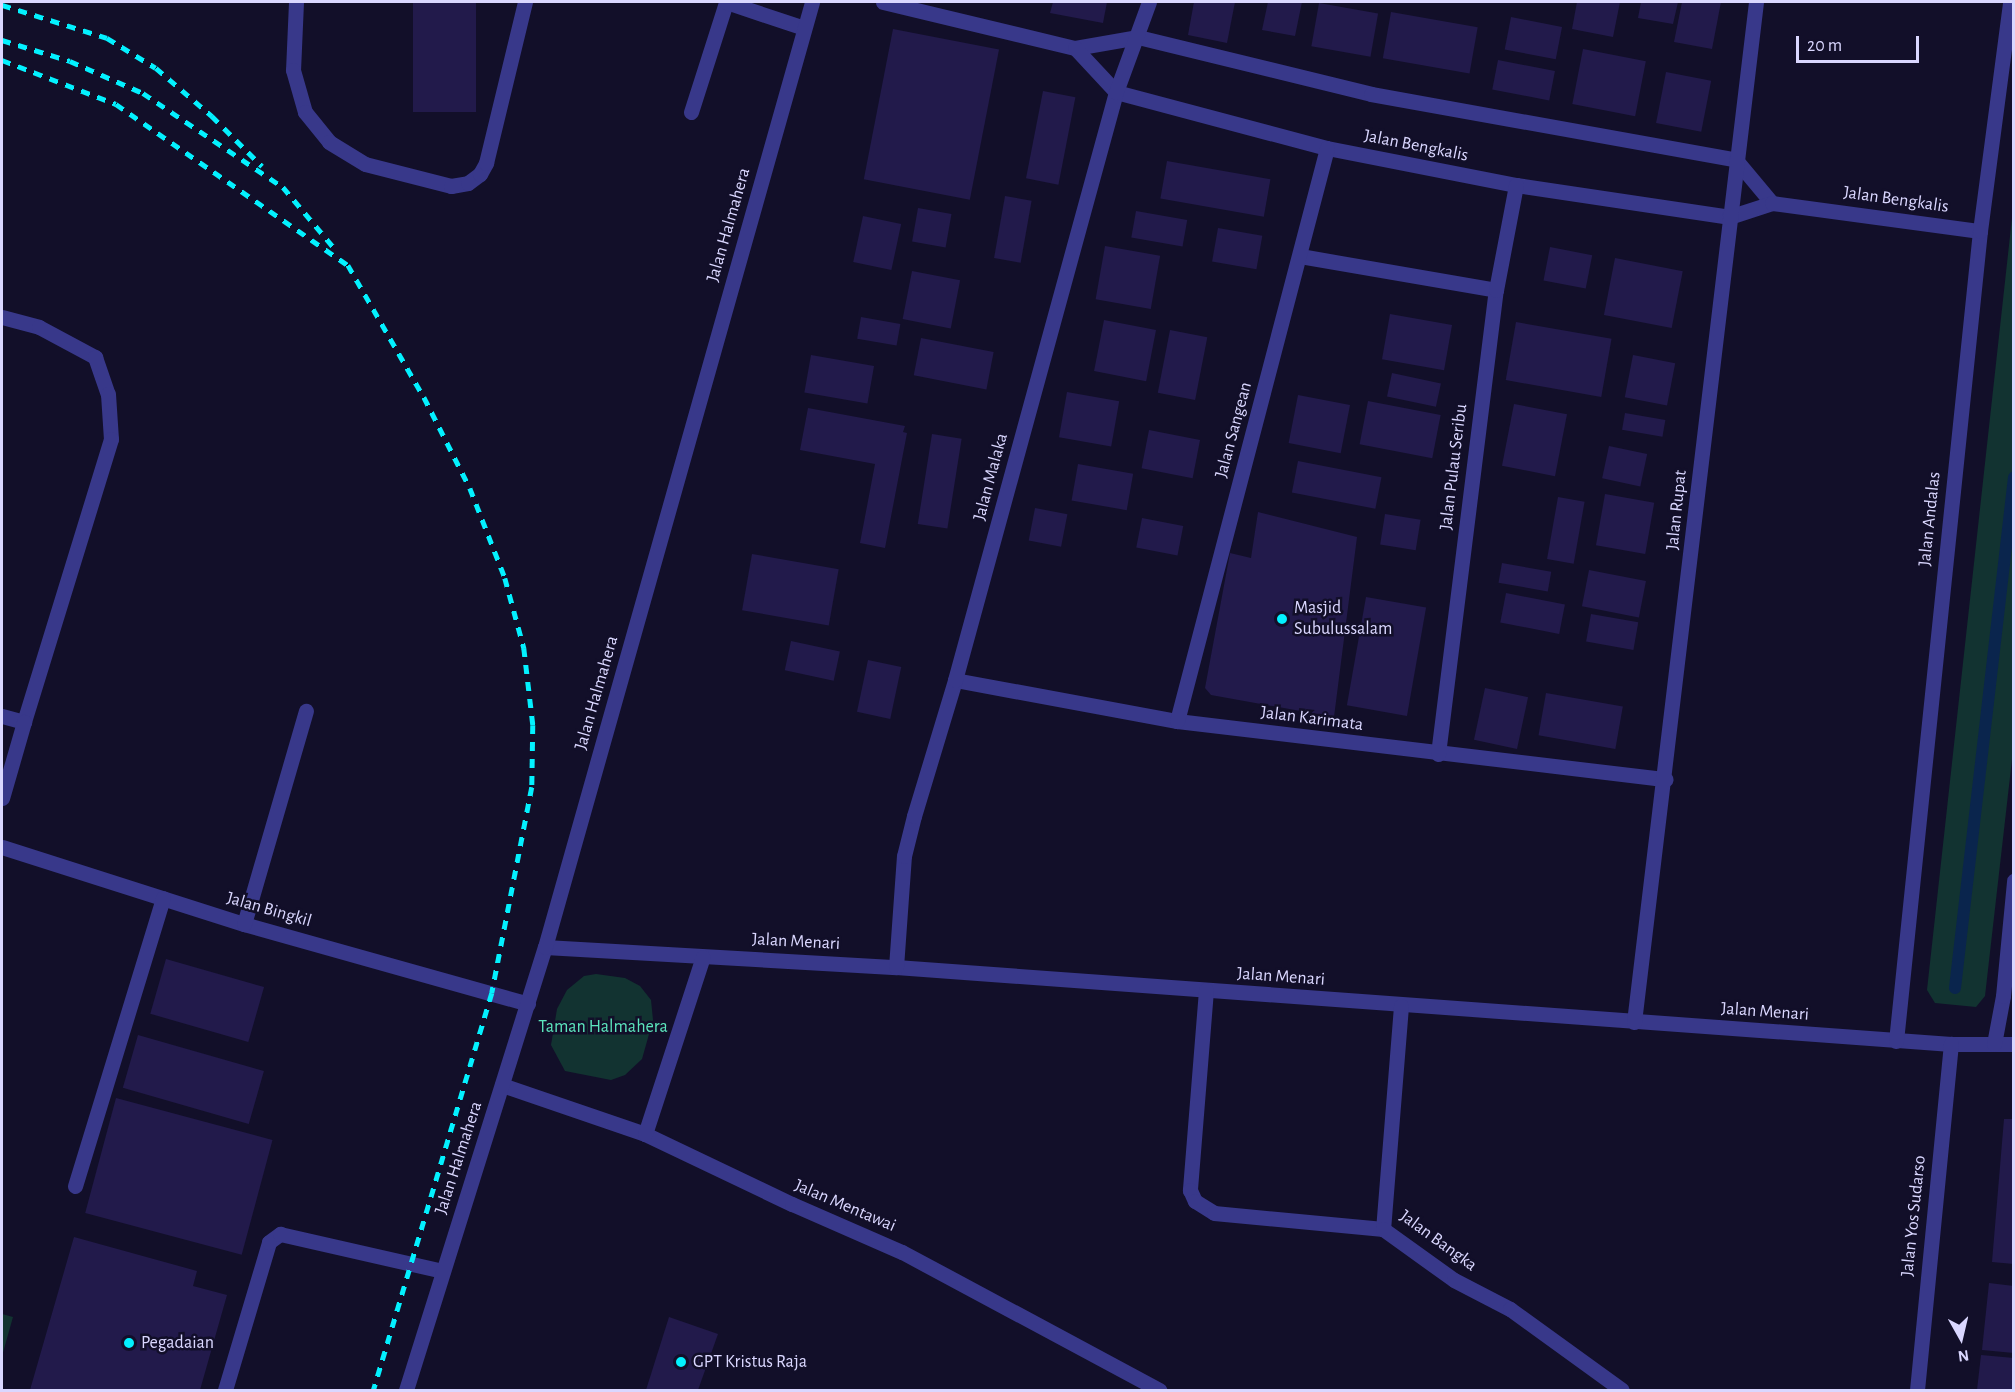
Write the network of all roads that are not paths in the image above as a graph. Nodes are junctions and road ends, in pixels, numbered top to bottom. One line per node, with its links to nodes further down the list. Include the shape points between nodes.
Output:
1 (296, 2): 2 (street, via 293,70 305,112 329,142 365,164 451,186 468,183 486,163)
2 (525, 2)
3 (812, 2): 8 (street, Jalan Halmahera)
4 (883, 2): 10 (street)
5 (1149, 2): 9 (street, Jalan Malaka)
6 (1756, 2): 14 (street, Jalan Rupat)
7 (2010, 2): 18 (street, Jalan Andalas)
8 (804, 28): 12 (street, via 726,2); 34 (street, Jalan Halmahera)
9 (1138, 37): 10 (street); 11 (street, Jalan Malaka); 14 (street, via 1371,94)
10 (1074, 48): 11 (street)
11 (1116, 92): 13 (street, Jalan Bengkalis); 22 (street, Jalan Malaka)
12 (691, 112)
13 (1327, 148): 15 (street, Jalan Bengkalis); 19 (street, Jalan Sangean)
14 (1736, 160): 16 (street); 17 (street, Jalan Rupat)
15 (1516, 185): 17 (street, Jalan Bengkalis); 20 (street, Jalan Pulau Seribu)
16 (1772, 203): 17 (street, Jalan Bengkalis); 18 (street, Jalan Bengkalis)
17 (1729, 218): 28 (street, Jalan Rupat)
18 (1980, 231): 41 (street, Jalan Andalas)
19 (1300, 256): 20 (street); 25 (street, Jalan Sangean)
20 (1496, 290): 27 (street, Jalan Pulau Seribu)
21 (2, 317): 26 (street, via 39,327 95,357 108,394 111,439)
22 (955, 680): 25 (street, Jalan Karimata); 36 (street, Jalan Malaka, via 904,856)
23 (306, 711): 33 (street)
24 (2, 716): 26 (street)
25 (1177, 721): 27 (street, Jalan Karimata)
26 (24, 722): 29 (street)
27 (1438, 754): 28 (street, Jalan Karimata)
28 (1666, 779): 40 (street, Jalan Rupat)
29 (2, 798)
30 (2, 847): 32 (street, Jalan Bingkil)
31 (2013, 881): 43 (street, via 2003,996)
32 (163, 898): 33 (street, Jalan Bingkil); 47 (street)
33 (244, 924): 38 (street, Jalan Bingkil)
34 (545, 947): 35 (street, Jalan Menari); 38 (street, Jalan Halmahera)
35 (703, 957): 36 (street, Jalan Menari); 46 (street)
36 (897, 967): 37 (street, Jalan Menari)
37 (1206, 990): 39 (street, Jalan Menari); 48 (street, via 1190,1191 1196,1201 1214,1213)
38 (528, 1004): 45 (street, Jalan Halmahera)
39 (1401, 1006): 40 (street, Jalan Menari); 48 (street, Jalan Bangka)
40 (1634, 1022): 41 (street, Jalan Menari)
41 (1896, 1041): 42 (street, Jalan Menari)
42 (1951, 1044): 43 (street, Jalan Menari); 54 (street, Jalan Yos Sudarso)
43 (1994, 1044): 44 (street, Jalan Menari)
44 (2013, 1044)
45 (502, 1085): 46 (street, Jalan Mentawai); 49 (street, Jalan Halmahera)
46 (645, 1134): 52 (street, Jalan Mentawai, via 902,1251)
47 (75, 1186)
48 (1383, 1229): 53 (street, Jalan Bangka, via 1454,1280 1510,1309)
49 (443, 1271): 50 (street, via 280,1234 269,1242); 51 (street, Jalan Halmahera)
50 (225, 1390)
51 (406, 1390)
52 (1159, 1390)
53 (1622, 1390)
54 (1917, 1390)

